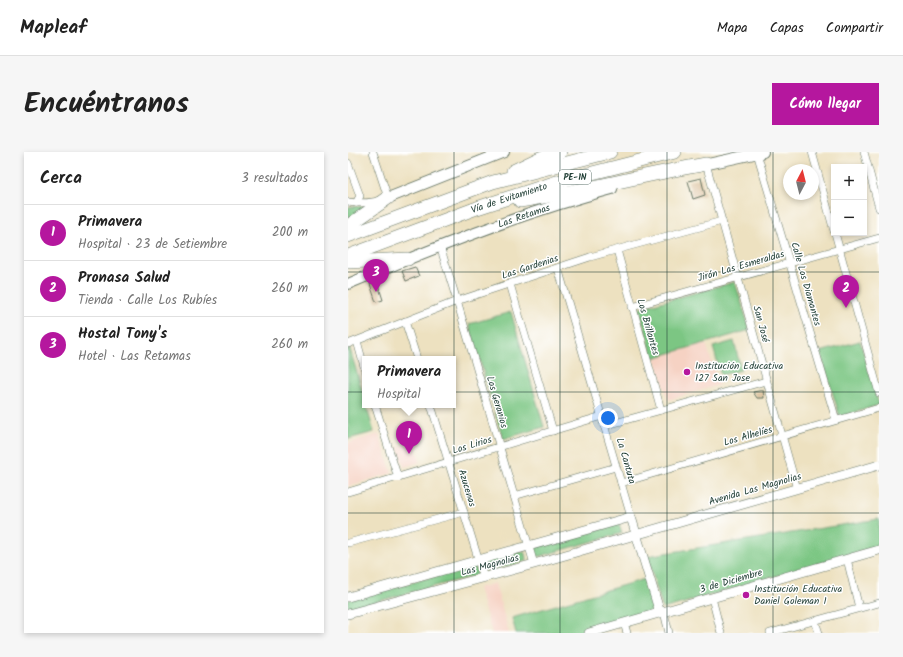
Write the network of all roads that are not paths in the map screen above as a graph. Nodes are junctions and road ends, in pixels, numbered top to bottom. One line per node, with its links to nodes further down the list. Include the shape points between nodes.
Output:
1 (373, 152): 13 (street)
2 (504, 152): 9 (main road)
3 (560, 152): 12 (highway, via 540,158)
4 (610, 152): 12 (highway, Vía de Evitamiento / PE-1N)
5 (675, 152): 16 (highway, Vía de Evitamiento / PE-1N, via 557,182)
6 (812, 152): 19 (street)
7 (864, 152): 17 (street)
8 (760, 153): 11 (main road, Las Retamas); 30 (street, Calle Los Diamantes)
9 (492, 154): 13 (main road)
10 (348, 163): 15 (street, via 360,196)
11 (706, 164): 16 (highway, via 560,195); 18 (street, San José); 24 (main road, Las Retamas, via 545,208)
12 (493, 182): 21 (highway, Vía de Evitamiento / PE-1N)
13 (388, 198): 15 (street, via 378,202); 20 (highway)
14 (348, 202): 15 (street)
15 (356, 203)
16 (477, 208): 27 (highway, Vía de Evitamiento / PE-1N)
17 (879, 208)
18 (722, 221): 25 (street, Las Gardenias); 32 (street, San José)
19 (831, 221)
20 (348, 226)
21 (348, 236)
22 (835, 236): 26 (street)
23 (879, 238): 26 (street, Jirón Las Esmeraldas)
24 (440, 246): 28 (main road, Las Retamas); 35 (street, Los Geranios)
25 (617, 250): 31 (street, Las Gardenias); 36 (street, Los Brillantes)
26 (839, 250): 30 (street, Jirón Las Esmeraldas); 43 (street)
27 (348, 256)
28 (408, 259): 29 (highway); 33 (main road, Las Retamas)
29 (348, 262)
30 (790, 263): 32 (street, Jirón Las Esmeraldas); 49 (street, Calle Los Diamantes)
31 (558, 268): 34 (street, Las Gardenias); 48 (street, La Cantuta)
32 (738, 278): 36 (street, Jirón Las Esmeraldas); 42 (street, San José)
33 (348, 284)
34 (510, 284): 35 (street, Las Gardenias); 51 (street)
35 (458, 302): 37 (street, Las Gardenias); 53 (street, Los Geranios)
36 (632, 307): 47 (street, Los Brillantes)
37 (406, 322): 38 (street, Las Gardenias); 40 (street)
38 (357, 341): 39 (street, Las Gardenias); 41 (street)
39 (348, 344)
40 (416, 356)
41 (362, 359)
42 (766, 381): 47 (street); 52 (street, San José)
43 (879, 393)
44 (376, 408): 57 (street)
45 (432, 408): 54 (street, Azucenas)
46 (879, 408): 49 (street, Los Alhelíes)
47 (661, 410): 50 (street)
48 (602, 416): 50 (street, La Cantuta); 51 (street, Los Lirios)
49 (836, 420): 52 (street, Los Alhelíes)
50 (604, 426): 56 (street, La Cantuta)
51 (553, 431): 53 (street, Los Lirios)
52 (782, 437): 58 (street, Los Alhelíes); 59 (street, San José)
53 (500, 447): 54 (street, Los Lirios); 61 (street, Los Geranios)
54 (448, 462): 57 (street, Los Lirios); 62 (street, Azucenas)
55 (879, 465): 59 (street, Avenida Las Magnolias)
56 (616, 467): 58 (street, La Cantuta); 61 (street)
57 (398, 478): 60 (street, Los Lirios)
58 (621, 483): 63 (street, La Cantuta)
59 (797, 489): 64 (street, Avenida Las Magnolias)
60 (348, 492)
61 (514, 496): 66 (street, Los Geranios)
62 (464, 512): 65 (street); 69 (street, Azucenas)
63 (631, 517): 64 (street, La Cantuta); 66 (street, Las Magnolias)
64 (636, 535): 70 (street, Las Magnolias); 76 (street, La Cantuta)
65 (348, 543)
66 (529, 546): 69 (street, Las Magnolias); 70 (street, Los Geranios)
67 (879, 550): 68 (street, 3 de Diciembre)
68 (847, 559): 73 (street, 3 de Diciembre); 75 (street)
69 (478, 561): 71 (street, Azucenas); 72 (street, Las Magnolias)
70 (534, 564): 71 (street, Las Magnolias)
71 (484, 578): 77 (street, Las Magnolias)
72 (348, 597)
73 (712, 598): 76 (street, 3 de Diciembre); 83 (street)
74 (879, 603): 75 (street)
75 (859, 608): 78 (street)
76 (662, 612): 79 (street, 3 de Diciembre); 82 (street, La Cantuta)
77 (348, 614)
78 (815, 621): 84 (street); 85 (street)
79 (624, 623): 80 (street, 3 de Diciembre); 81 (street)
80 (589, 633)
81 (626, 633)
82 (669, 633)
83 (721, 633)
84 (772, 633)
85 (818, 633)

